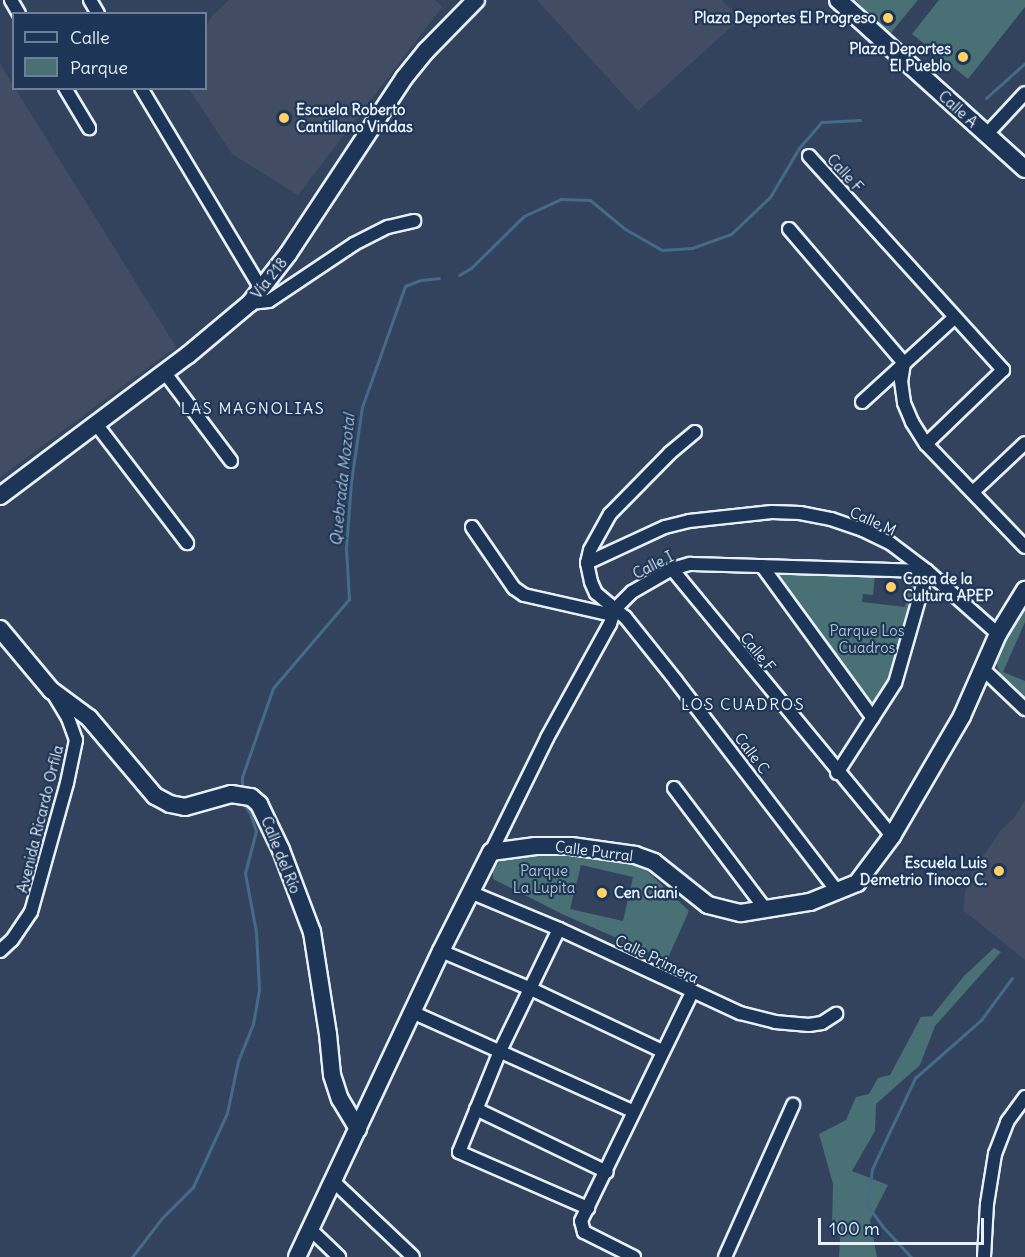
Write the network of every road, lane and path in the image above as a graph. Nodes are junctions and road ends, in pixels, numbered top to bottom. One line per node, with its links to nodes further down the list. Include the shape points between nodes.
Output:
1 (476, 0): 12 (street, Vía 218, via 404,78)
2 (838, 0): 7 (street, Calle A)
3 (66, 90): 6 (street)
4 (142, 90): 12 (street)
5 (1025, 93): 7 (street)
6 (88, 128)
7 (986, 135): 9 (street, Calle A)
8 (809, 156): 14 (street, Calle F)
9 (1025, 169)
10 (414, 221): 13 (street, via 388,227 354,244 269,301)
11 (789, 230): 15 (street)
12 (261, 290): 13 (street, Vía 218)
13 (250, 303): 16 (street, Vía 218)
14 (954, 318): 15 (street); 21 (street, Calle F, via 1003,370)
15 (904, 363): 17 (street); 21 (street, via 904,403)
16 (165, 373): 18 (street, Vía 218); 22 (street)
17 (862, 402)
18 (96, 424): 24 (street, Vía 218); 26 (street)
19 (695, 432): 28 (street, via 610,514 590,550)
20 (1025, 443): 23 (street)
21 (926, 444): 23 (street)
22 (231, 461)
23 (973, 492): 27 (street)
24 (0, 496)
25 (472, 526): 33 (street, via 514,588)
26 (187, 543)
27 (1025, 547)
28 (587, 564): 31 (street, Calle M, via 665,527 771,512 831,519 863,530 890,543); 33 (street, Calle C, via 596,593)
29 (762, 566): 30 (street, Calle I, via 690,564); 31 (street, Calle I); 39 (street)
30 (672, 569): 33 (street, Calle I, via 632,592); 40 (street, Calle F)
31 (927, 572): 35 (street); 39 (street, via 895,683)
32 (1025, 590): 35 (street, Calle Purral)
33 (614, 612): 43 (street, Calle I); 45 (street, Calle C, via 727,745)
34 (0, 629): 37 (street, Calle del Río)
35 (998, 634): 36 (street, Calle Purral)
36 (983, 669): 38 (street); 42 (street, Calle Purral, via 962,716)
37 (51, 690): 48 (street, Avenida Ricardo Orfila, via 76,740 73,756 38,894 24,925); 60 (street, Calle del Río, via 89,718 155,796 185,807 231,794 251,797 259,804 312,932 332,1075 340,1099)
38 (1025, 709)
39 (873, 718): 40 (street)
40 (837, 772): 42 (street, Calle F)
41 (674, 788): 46 (street)
42 (892, 836): 45 (street, Calle Purral, via 857,883)
43 (491, 852): 44 (street); 46 (street, Calle Purral, via 571,846 635,855 654,862 708,905 741,913)
44 (470, 892): 47 (street, Calle Primera); 49 (street)
45 (838, 892): 46 (street, Calle Purral)
46 (766, 910)
47 (559, 929): 50 (street); 51 (street, Calle Primera)
48 (0, 951)
49 (441, 951): 50 (street); 52 (street)
50 (531, 989): 54 (street); 55 (street)
51 (692, 992): 53 (street, Calle Primera, via 740,1013 775,1022 822,1023); 55 (street)
52 (412, 1012): 54 (street); 60 (street)
53 (836, 1014)
54 (500, 1051): 58 (street); 59 (street)
55 (662, 1051): 59 (street)
56 (1025, 1097): 70 (street, via 1007,1122 995,1155)
57 (793, 1105): 69 (street)
58 (476, 1109): 61 (street); 63 (street, via 459,1152)
59 (634, 1112): 61 (street)
60 (358, 1129): 62 (street)
61 (607, 1172): 63 (street)
62 (333, 1181): 64 (street); 67 (street)
63 (588, 1208): 68 (street, via 581,1221 584,1232)
64 (309, 1228): 65 (street); 66 (street)
65 (297, 1257)
66 (339, 1257)
67 (413, 1257)
68 (634, 1257)
69 (725, 1257)
70 (984, 1257)

